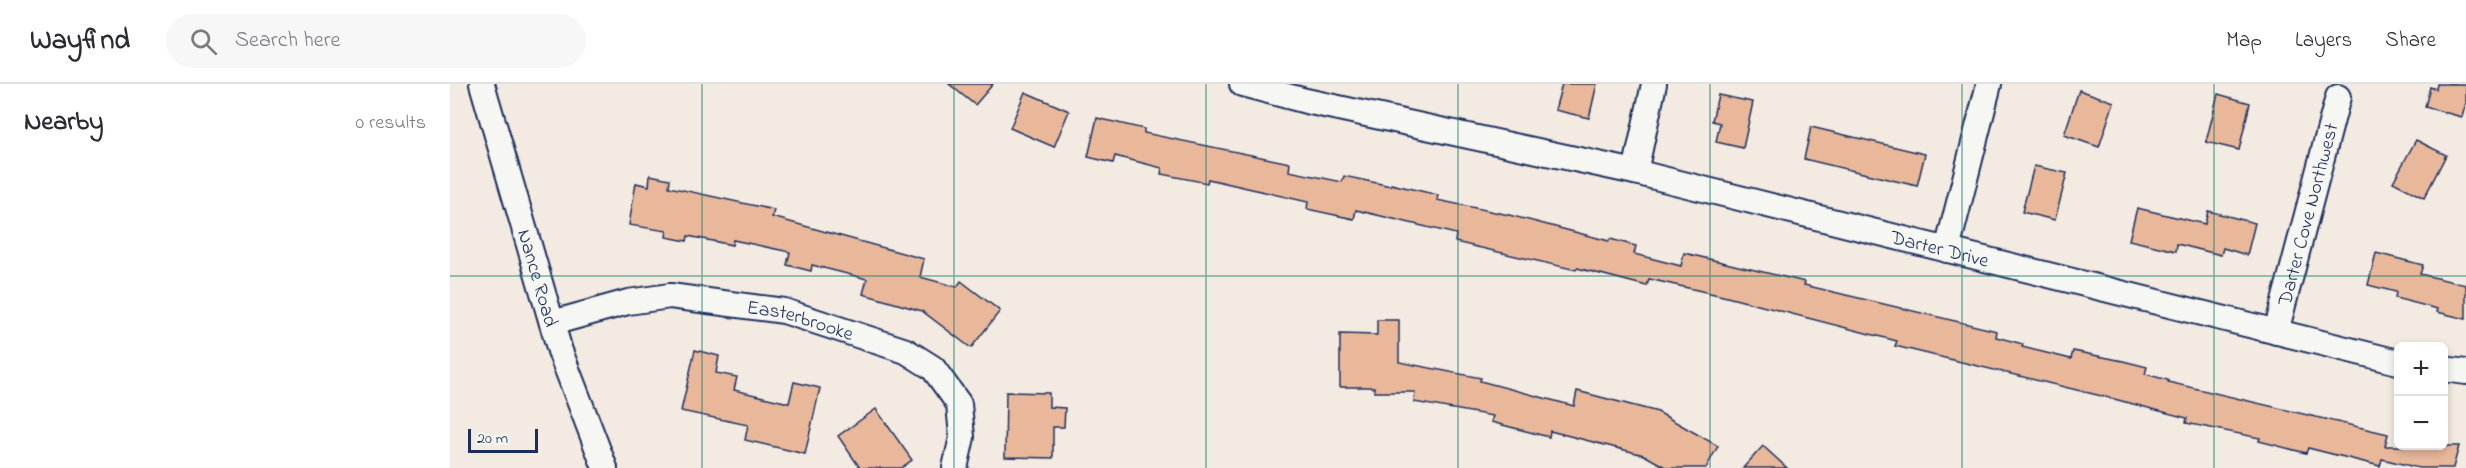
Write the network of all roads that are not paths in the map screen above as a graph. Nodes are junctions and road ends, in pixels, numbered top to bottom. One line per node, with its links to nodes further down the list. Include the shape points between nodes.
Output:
1 (483, 84): 9 (street, Nance Road)
2 (1242, 84): 5 (street, Darter Drive)
3 (1654, 84): 7 (street)
4 (1989, 84): 8 (street)
5 (1278, 88): 7 (street, Darter Drive)
6 (2338, 97): 10 (street, Darter Cove Northwest)
7 (1635, 172): 8 (street, Darter Drive)
8 (1947, 250): 10 (street, Darter Drive)
9 (552, 323): 14 (street, Nance Road); 15 (street, Easterbrooke, via 628,302 670,296 784,311 906,351 933,368 959,404 962,437)
10 (2276, 332): 11 (street, Darter Drive)
11 (2394, 361)
12 (2448, 370): 13 (street)
13 (2466, 372)
14 (605, 468)
15 (955, 468)

